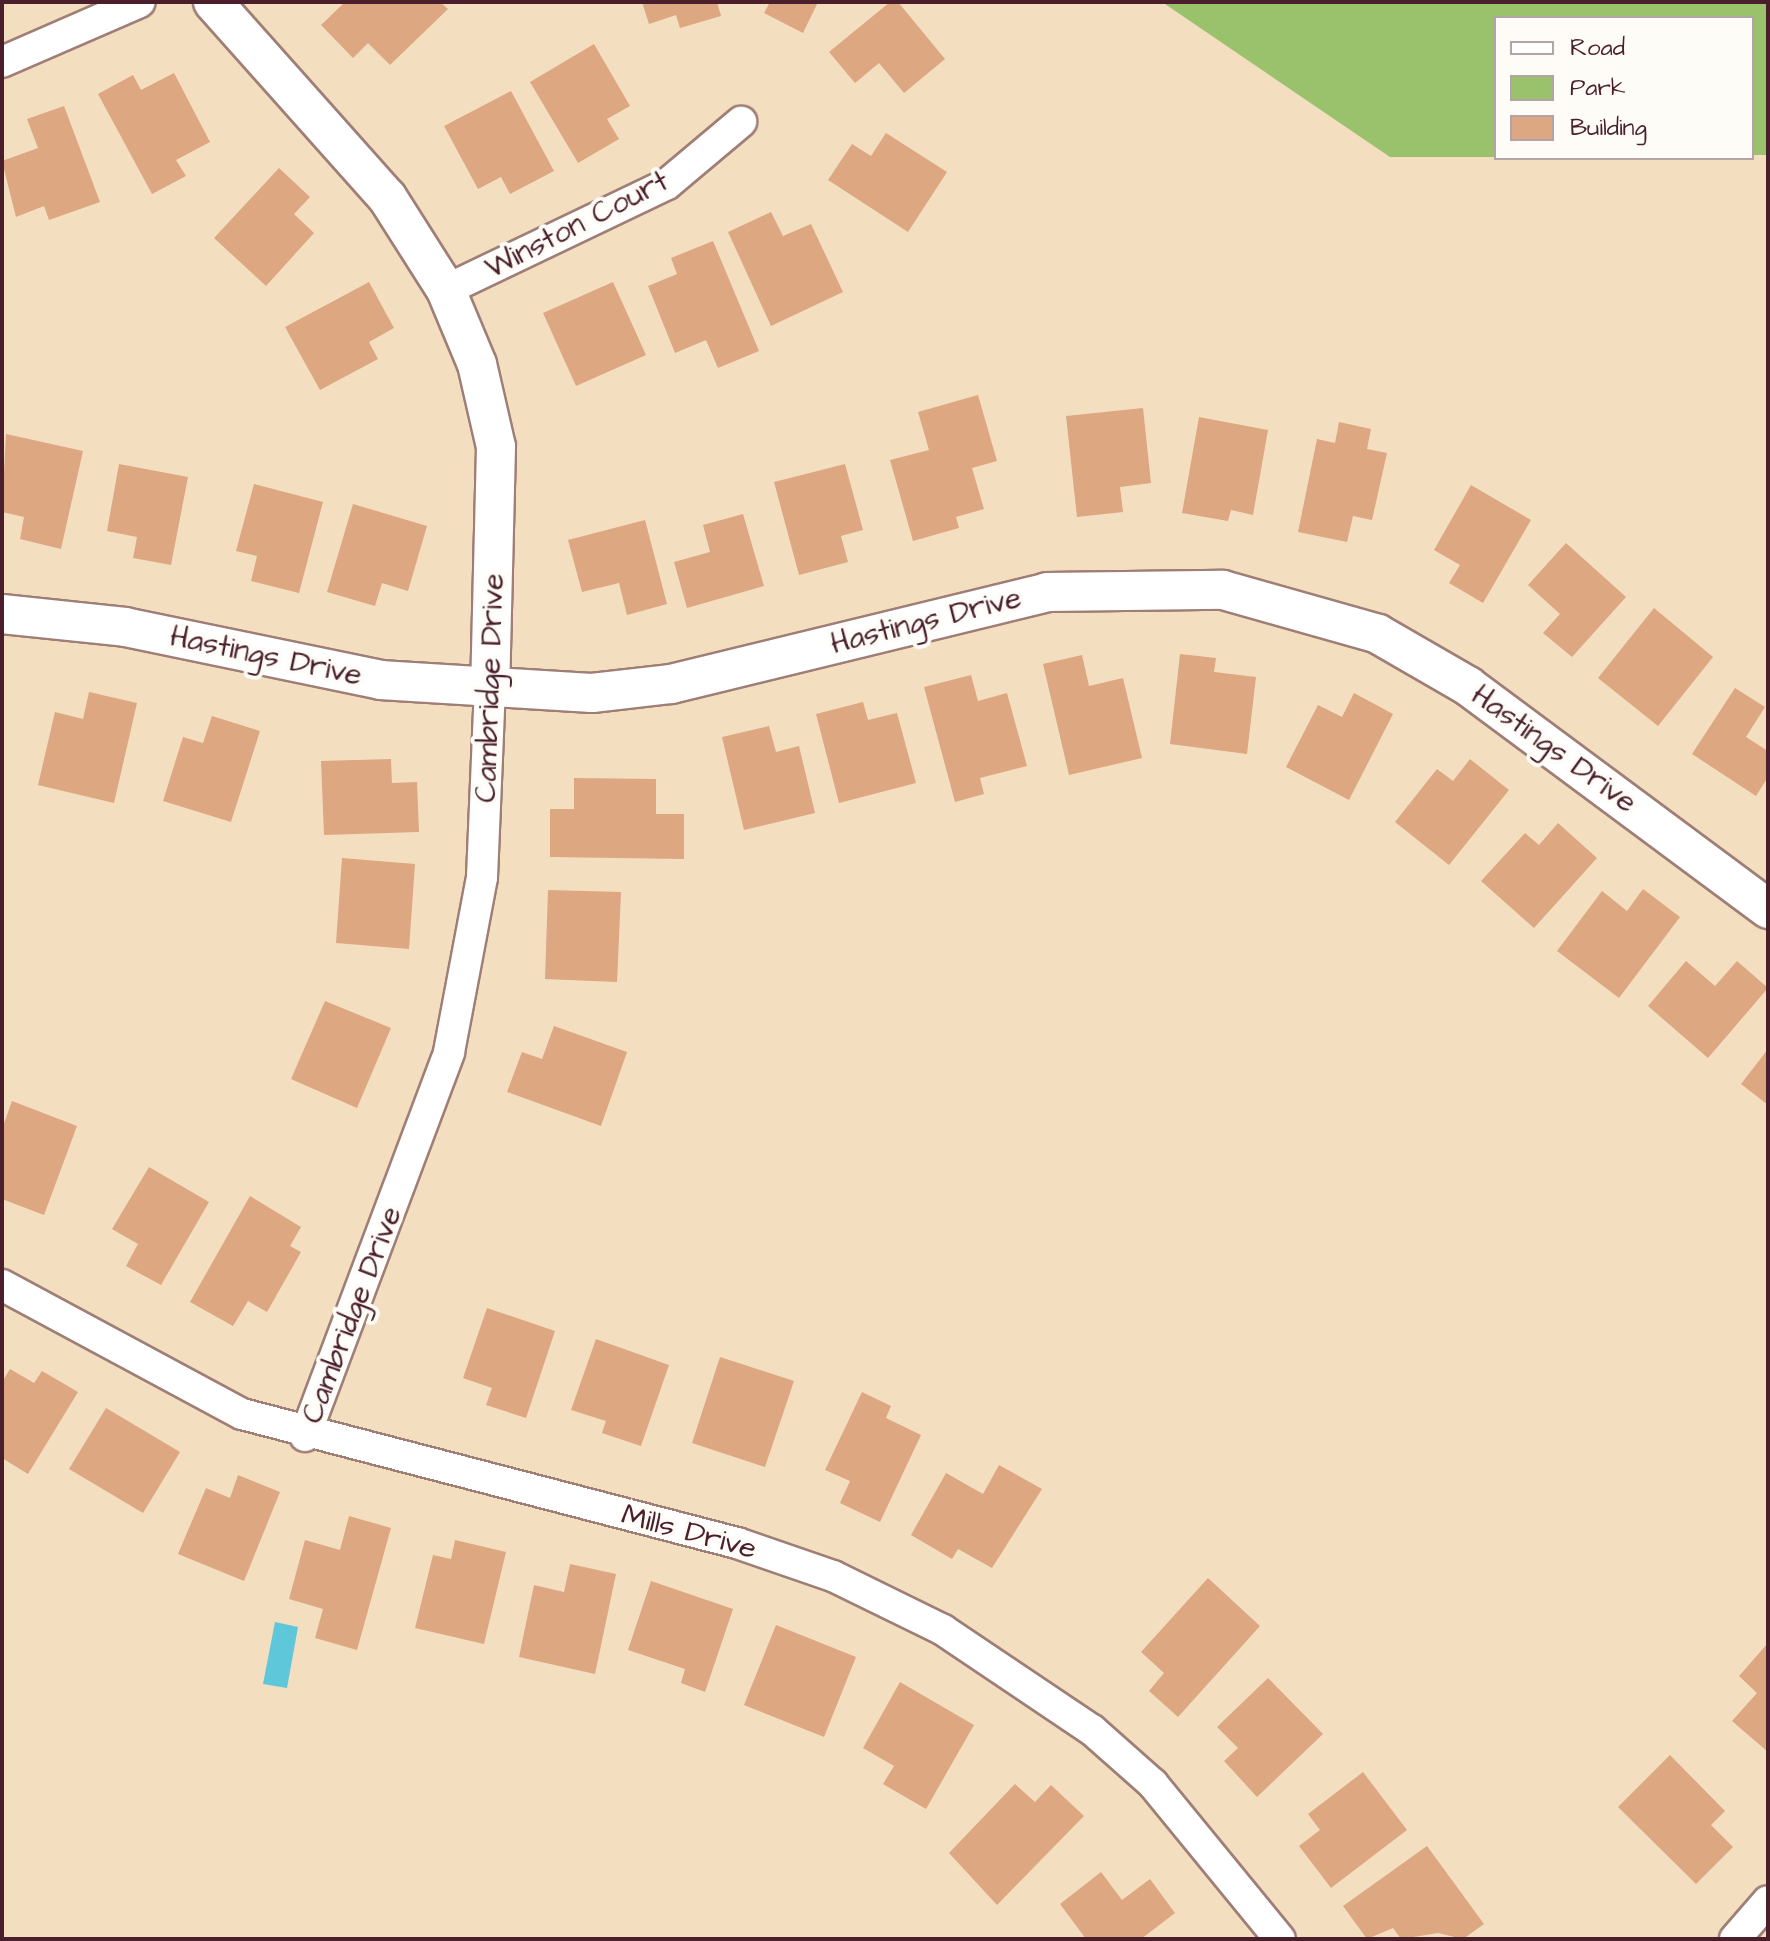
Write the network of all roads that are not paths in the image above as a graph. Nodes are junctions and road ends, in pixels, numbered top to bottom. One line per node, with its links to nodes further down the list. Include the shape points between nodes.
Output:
1 (140, 2): 3 (street)
2 (213, 2): 5 (street, Cambridge Drive, via 387,197)
3 (2, 62)
4 (741, 122): 5 (street, Winston Court, via 667,184)
5 (446, 290): 7 (street, Cambridge Drive, via 477,364 496,447)
6 (2, 614): 7 (street, Hastings Drive, via 125,627 380,680)
7 (490, 688): 8 (street, Hastings Drive, via 592,693 671,684 1047,592 1223,590 1378,634 1468,686); 10 (street, Cambridge Drive, via 482,877 453,1039)
8 (1768, 909)
9 (2, 1285): 10 (street, Mills Drive, via 183,1387)
10 (305, 1436): 12 (street, Mills Drive, via 737,1543 833,1576 943,1630 1092,1730 1153,1784)
11 (1768, 1901): 13 (street)
12 (1280, 1939)
13 (1735, 1939)

